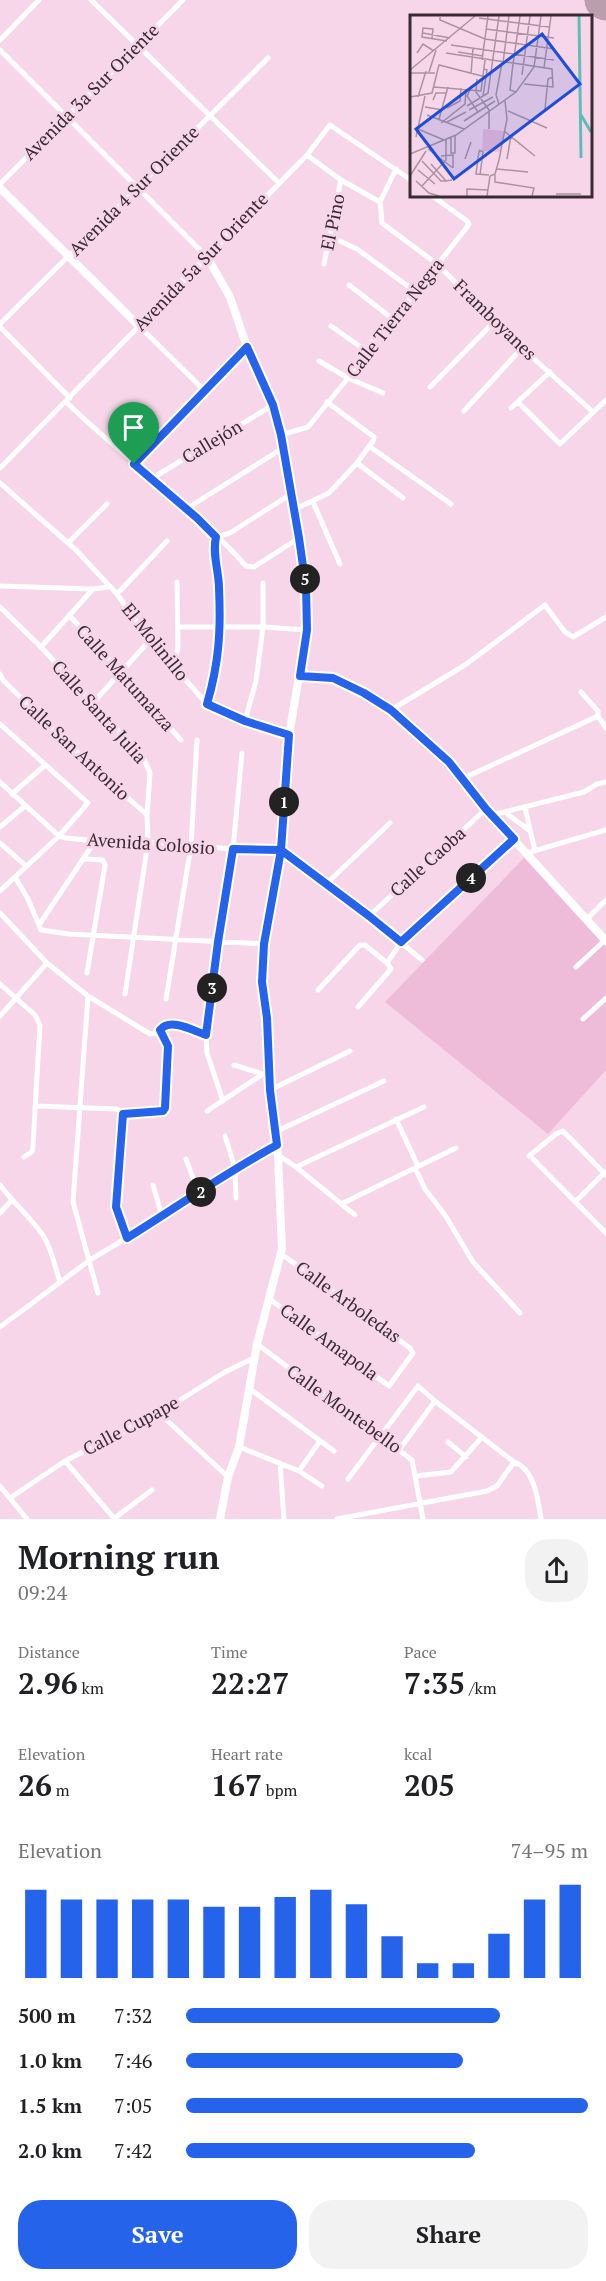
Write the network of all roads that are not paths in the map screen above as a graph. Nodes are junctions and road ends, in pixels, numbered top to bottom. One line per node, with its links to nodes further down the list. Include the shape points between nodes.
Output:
1 (39, 0): 4 (street)
2 (91, 0): 5 (street)
3 (183, 0): 5 (street, Avenida 3a Sur Oriente)
4 (0, 40)
5 (138, 45): 8 (street); 9 (street, Avenida 3a Sur Oriente)
6 (0, 50): 9 (street)
7 (268, 58): 8 (street, Avenida 4 Sur Oriente)
8 (210, 116): 14 (street); 16 (street, Avenida 4 Sur Oriente)
9 (67, 117): 15 (street, Avenida 3a Sur Oriente); 16 (street)
10 (306, 155): 11 (street, Avenida 5a Sur Oriente, via 330,125); 13 (street); 14 (street, Avenida 5a Sur Oriente)
11 (396, 169): 12 (street); 18 (street)
12 (410, 179)
13 (341, 180): 18 (street); 19 (street, El Pino)
14 (279, 183): 21 (street, Avenida 5a Sur Oriente)
15 (0, 186): 20 (street)
16 (137, 187): 20 (street, Avenida 4 Sur Oriente); 21 (street)
17 (432, 196): 23 (street, Calle Tierra Negra, via 469,224)
18 (380, 202): 23 (street, Framboyanes, via 382,223)
19 (329, 237): 22 (street, El Pino); 25 (street, via 357,249)
20 (68, 256): 28 (street, Avenida 4 Sur Oriente); 29 (street)
21 (207, 257): 29 (street, Avenida 5a Sur Oriente); 31 (street, via 230,297)
22 (324, 264)
23 (437, 264): 25 (street, Calle Tierra Negra); 27 (street, Framboyanes)
24 (349, 285): 26 (street)
25 (416, 292): 26 (street, Calle Tierra Negra)
26 (393, 319): 33 (street, Calle Tierra Negra)
27 (495, 321): 32 (street, Framboyanes); 37 (street)
28 (0, 326): 40 (street)
29 (139, 326): 38 (street); 40 (street, Avenida 5a Sur Oriente)
30 (331, 326): 33 (street)
31 (247, 347): 38 (street); 44 (street)
32 (522, 348): 35 (street, Framboyanes); 46 (street)
33 (365, 350): 36 (street, Calle Tierra Negra)
34 (319, 361): 36 (street)
35 (550, 372): 43 (street); 47 (street, Framboyanes)
36 (348, 378): 39 (street); 42 (street, Calle Tierra Negra)
37 (430, 387)
38 (205, 391): 52 (street)
39 (382, 393)
40 (68, 400): 52 (street); 53 (street, Avenida 5a Sur Oriente)
41 (606, 400): 47 (street)
42 (327, 402): 48 (street, Calle Tierra Negra, via 308,427); 49 (street, via 374,437)
43 (518, 402): 45 (street); 47 (street, via 560,444)
44 (273, 405): 48 (street); 54 (street, Callejón)
45 (511, 408)
46 (464, 411)
47 (593, 412)
48 (281, 435): 50 (street)
49 (369, 446): 51 (street); 60 (street)
50 (283, 448): 56 (street); 61 (street)
51 (357, 463): 57 (street); 58 (street, via 328,493)
52 (134, 464): 54 (street)
53 (0, 468)
54 (151, 479): 61 (street)
55 (0, 483): 66 (street, El Molinillo)
56 (291, 494): 62 (street); 63 (street, via 230,533)
57 (403, 498)
58 (313, 502): 62 (street); 67 (street)
59 (107, 504): 66 (street)
60 (451, 504)
61 (186, 509): 63 (street)
62 (293, 510): 64 (street)
63 (216, 537): 64 (street, via 250,568); 78 (street)
64 (299, 538): 80 (street)
65 (167, 541): 73 (street)
66 (68, 543): 71 (street, El Molinillo)
67 (340, 564)
68 (177, 582): 77 (street)
69 (263, 583): 79 (street)
70 (0, 586): 72 (street)
71 (109, 587): 72 (street); 73 (street, El Molinillo)
72 (93, 589): 75 (street)
73 (117, 594): 81 (street, El Molinillo)
74 (0, 607): 82 (street, Calle Santa Julia)
75 (69, 615): 82 (street); 84 (street, Calle Matumatza)
76 (606, 617): 90 (street, via 573,637 545,605 465,665)
77 (178, 627): 78 (street); 83 (street)
78 (221, 627): 79 (street); 89 (street)
79 (263, 627): 80 (street); 92 (street, via 256,681)
80 (307, 630): 85 (street)
81 (150, 640): 83 (street, El Molinillo); 84 (street)
82 (41, 647): 88 (street, Calle Santa Julia)
83 (174, 665): 89 (street, El Molinillo)
84 (120, 673): 88 (street); 96 (street, Calle Matumatza)
85 (300, 676): 90 (street, via 333,678); 95 (street)
86 (1, 679): 108 (street, Calle San Antonio)
87 (581, 692): 91 (street)
88 (92, 704): 108 (street, Calle Santa Julia, via 148,766)
89 (207, 704): 92 (street, El Molinillo)
90 (391, 710): 100 (street)
91 (597, 716): 94 (street); 100 (street)
92 (245, 721): 95 (street, El Molinillo)
93 (0, 724): 99 (street)
94 (606, 728)
95 (289, 735): 120 (street)
96 (181, 740)
97 (197, 740): 118 (street)
98 (242, 753): 119 (street)
99 (44, 766): 103 (street); 113 (street, via 88,803)
100 (464, 778): 106 (street)
101 (0, 782): 103 (street)
102 (606, 782): 105 (street)
103 (12, 794): 104 (street)
104 (25, 807): 110 (street); 113 (street)
105 (525, 808): 107 (street); 112 (street)
106 (489, 812): 107 (street); 114 (street); 129 (street, Calle Caoba)
107 (506, 812): 112 (street)
108 (147, 815): 116 (street, Calle Santa Julia)
109 (390, 823): 125 (street)
110 (0, 827)
111 (606, 830): 121 (street)
112 (531, 831): 121 (street)
113 (59, 836): 115 (street, Avenida Colosio); 123 (street)
114 (514, 839): 121 (street); 137 (street)
115 (95, 841): 116 (street, Avenida Colosio); 122 (street)
116 (148, 842): 118 (street, Avenida Colosio); 133 (street, Calle Santa Julia)
117 (0, 843): 123 (street)
118 (191, 846): 119 (street, Avenida Colosio); 134 (street)
119 (233, 849): 120 (street, Avenida Colosio); 136 (street)
120 (281, 850): 125 (street); 138 (street)
121 (531, 852): 130 (street)
122 (84, 859): 131 (street); 132 (street, via 105,862)
123 (26, 866): 124 (street)
124 (15, 877): 126 (street); 131 (street)
125 (326, 884): 129 (street)
126 (0, 891)
127 (606, 900): 130 (street)
128 (0, 913): 140 (street)
129 (369, 916): 137 (street)
130 (587, 919): 135 (street)
131 (39, 925): 132 (street, via 45,931)
132 (93, 935): 133 (street); 143 (street)
133 (132, 938): 134 (street); 146 (street, Calle Santa Julia)
134 (177, 940): 136 (street); 149 (street)
135 (606, 940): 142 (street)
136 (218, 942): 138 (street); 155 (street)
137 (401, 942): 139 (street); 141 (street)
138 (264, 944): 158 (street)
139 (422, 960)
140 (47, 963): 147 (street); 150 (street)
141 (387, 963): 145 (street, via 360,945); 151 (street, via 389,973)
142 (576, 967)
143 (87, 973)
144 (0, 984): 150 (street)
145 (318, 990)
146 (125, 994)
147 (88, 996): 154 (street, via 150,1034); 164 (street)
148 (606, 998): 153 (street)
149 (166, 999)
150 (16, 1000): 152 (street); 162 (street, via 35,1015 39,1025)
151 (358, 1007)
152 (0, 1016)
153 (583, 1019)
154 (160, 1030): 155 (street, via 171,1023); 166 (street, via 168,1046 165,1108)
155 (206, 1035): 161 (street, via 207,1053)
156 (350, 1052): 160 (street)
157 (234, 1065): 158 (street)
158 (266, 1072): 160 (street); 161 (street)
159 (384, 1081): 168 (street)
160 (270, 1090): 168 (street)
161 (222, 1101): 165 (street)
162 (35, 1106): 164 (street); 173 (street, via 32,1152)
163 (424, 1107): 167 (street)
164 (79, 1109): 166 (street, via 117,1109); 194 (street, via 73,1203)
165 (207, 1111)
166 (123, 1114): 192 (street, via 116,1207)
167 (396, 1119): 175 (street); 176 (street)
168 (275, 1132): 170 (street)
169 (225, 1136): 177 (street)
170 (277, 1145): 172 (street); 177 (street)
171 (456, 1148): 176 (street)
172 (278, 1155): 175 (street); 193 (street)
173 (24, 1157)
174 (186, 1159): 182 (street)
175 (296, 1167): 186 (street)
176 (417, 1167): 186 (street); 198 (street, via 425,1189 473,1262)
177 (235, 1168): 182 (street); 183 (street)
178 (605, 1173): 181 (street); 185 (street, via 563,1131 531,1158)
179 (0, 1185): 184 (street)
180 (153, 1185): 190 (street)
181 (585, 1191): 185 (street); 188 (street, via 579,1202)
182 (199, 1194): 190 (street)
183 (236, 1198)
184 (11, 1201): 187 (street); 195 (street, via 42,1234)
185 (575, 1202): 188 (street)
186 (341, 1204): 189 (street)
187 (0, 1213)
188 (586, 1214): 191 (street)
189 (355, 1215)
190 (162, 1216): 192 (street)
191 (606, 1233)
192 (127, 1238): 194 (street)
193 (280, 1253): 197 (street); 202 (street, Calle Arboledas, via 410,1348 413,1353)
194 (90, 1260): 195 (street); 196 (street)
195 (60, 1282): 199 (street)
196 (98, 1293)
197 (268, 1298): 200 (street); 202 (street, Calle Amapola)
198 (520, 1313)
199 (0, 1327)
200 (257, 1344): 201 (street); 206 (street, Calle Montebello)
201 (254, 1358): 203 (street); 205 (street, Calle Cupape)
202 (389, 1386)
203 (250, 1389): 208 (street); 210 (street)
204 (435, 1401): 206 (street, via 418,1386); 207 (street); 211 (street)
205 (159, 1413): 214 (street, Calle Cupape); 219 (street)
206 (381, 1436): 211 (street, Calle Montebello); 220 (street)
207 (482, 1437): 213 (street); 215 (street)
208 (320, 1441): 212 (street); 217 (street)
209 (448, 1442): 213 (street)
210 (239, 1447): 216 (street); 219 (street)
211 (399, 1450): 218 (street, Calle Montebello, via 412,1460)
212 (334, 1451)
213 (466, 1457): 218 (street, via 452,1472)
214 (65, 1461): 223 (street, via 112,1517); 224 (street, Calle Cupape)
215 (514, 1462): 225 (street, via 492,1490); 232 (street, via 519,1463 535,1486)
216 (280, 1464): 217 (street); 229 (street)
217 (299, 1471): 222 (street)
218 (416, 1476): 225 (street, Calle Montebello)
219 (228, 1477): 228 (street)
220 (348, 1479)
221 (0, 1486): 224 (street)
222 (322, 1486)
223 (153, 1490)
224 (10, 1498): 227 (street)
225 (420, 1503): 226 (street); 231 (street, Calle Montebello)
226 (366, 1516): 230 (street)
227 (27, 1519)
228 (220, 1519)
229 (284, 1519)
230 (337, 1519)
231 (423, 1519)
232 (541, 1519)

